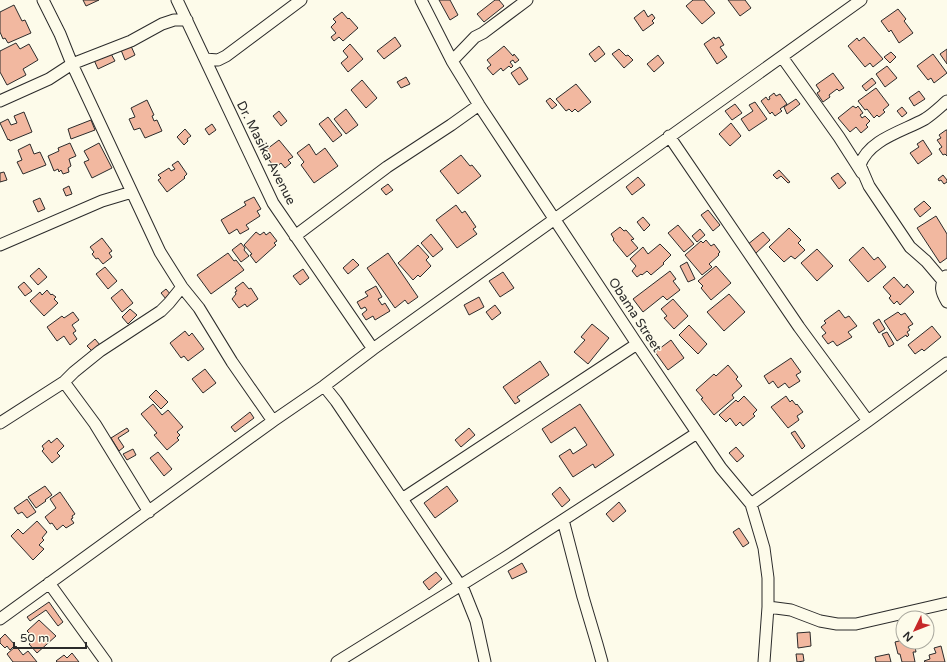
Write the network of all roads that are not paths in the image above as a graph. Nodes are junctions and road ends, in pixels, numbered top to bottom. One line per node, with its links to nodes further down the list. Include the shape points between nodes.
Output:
1 (43, 0): 11 (street)
2 (177, 0): 7 (street, Dr. Masika Avenue)
3 (421, 0): 10 (street, Obama Street)
4 (527, 0): 10 (street, via 476,37)
5 (861, 0): 8 (street)
6 (294, 2): 9 (street, via 226,56 218,60)
7 (187, 20): 9 (street, Dr. Masika Avenue); 11 (street, via 174,20 131,41)
8 (782, 57): 15 (street); 16 (street)
9 (205, 60): 19 (street, Dr. Masika Avenue, via 273,203)
10 (452, 61): 14 (street, Obama Street)
11 (72, 64): 12 (street, via 49,79); 17 (street)
12 (0, 101)
13 (947, 101): 16 (street, via 927,118 876,144 863,156 860,164)
14 (479, 105): 18 (street, Obama Street); 19 (street, via 388,167)
15 (669, 136): 18 (street); 30 (street, via 799,327)
16 (863, 173): 21 (street, via 910,247)
17 (132, 192): 20 (street, via 102,201); 22 (street, via 160,252)
18 (555, 218): 24 (street, Obama Street); 25 (street)
19 (295, 236): 25 (street, Dr. Masika Avenue)
20 (0, 245)
21 (945, 278): 23 (street, via 940,286)
22 (182, 287): 27 (street, via 161,311 100,351); 29 (street, via 199,308)
23 (947, 302)
24 (637, 344): 32 (street, Obama Street); 33 (street)
25 (373, 349): 28 (street)
26 (947, 364): 30 (street)
27 (64, 382): 31 (street); 35 (street, via 95,424)
28 (324, 386): 29 (street); 33 (street)
29 (273, 421): 35 (street)
30 (868, 421): 34 (street)
31 (0, 423)
32 (697, 433): 34 (street, Obama Street, via 721,468); 36 (street)
33 (402, 499): 38 (street)
34 (751, 504): 40 (street, Obama Street, via 764,548)
35 (149, 512): 37 (street)
36 (563, 520): 38 (street); 45 (street)
37 (48, 583): 41 (street); 42 (street)
38 (460, 584): 43 (street); 44 (street, via 476,621)
39 (947, 603): 40 (street, via 856,624 820,621 791,610)
40 (768, 607): 46 (street, Obama Street)
41 (0, 619)
42 (106, 662)
43 (338, 662)
44 (485, 662)
45 (602, 662)
46 (764, 662)

